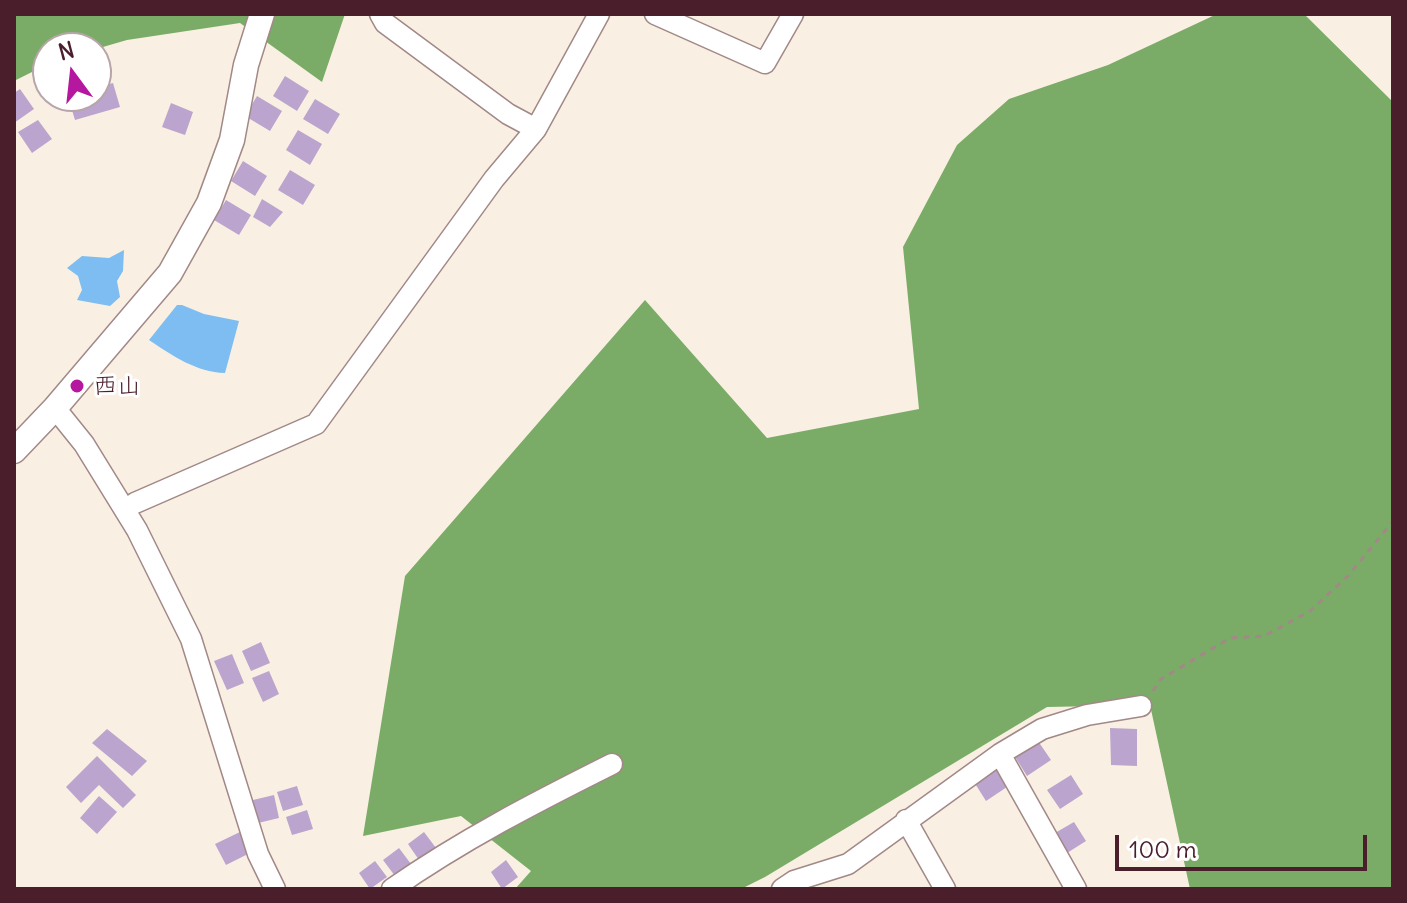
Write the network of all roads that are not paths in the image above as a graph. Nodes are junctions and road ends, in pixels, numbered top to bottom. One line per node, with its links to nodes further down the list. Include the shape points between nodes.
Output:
1 (262, 14): 7 (street, via 232,140 209,203 170,273)
2 (380, 14): 6 (street, via 495,105)
3 (599, 14): 6 (street)
4 (655, 14): 5 (street, via 765,63)
5 (793, 14)
6 (536, 129): 9 (street, via 316,424)
7 (55, 408): 8 (street); 15 (street, via 137,530 191,639 258,854)
8 (14, 451)
9 (135, 503)
10 (1141, 706): 11 (street, via 1042,729)
11 (1000, 754): 13 (street); 19 (street)
12 (612, 764): 16 (street, via 502,819)
13 (906, 820): 14 (street, via 848,864); 18 (street)
14 (809, 883): 17 (street)
15 (275, 889)
16 (392, 889)
17 (782, 889)
18 (945, 889)
19 (1076, 889)

